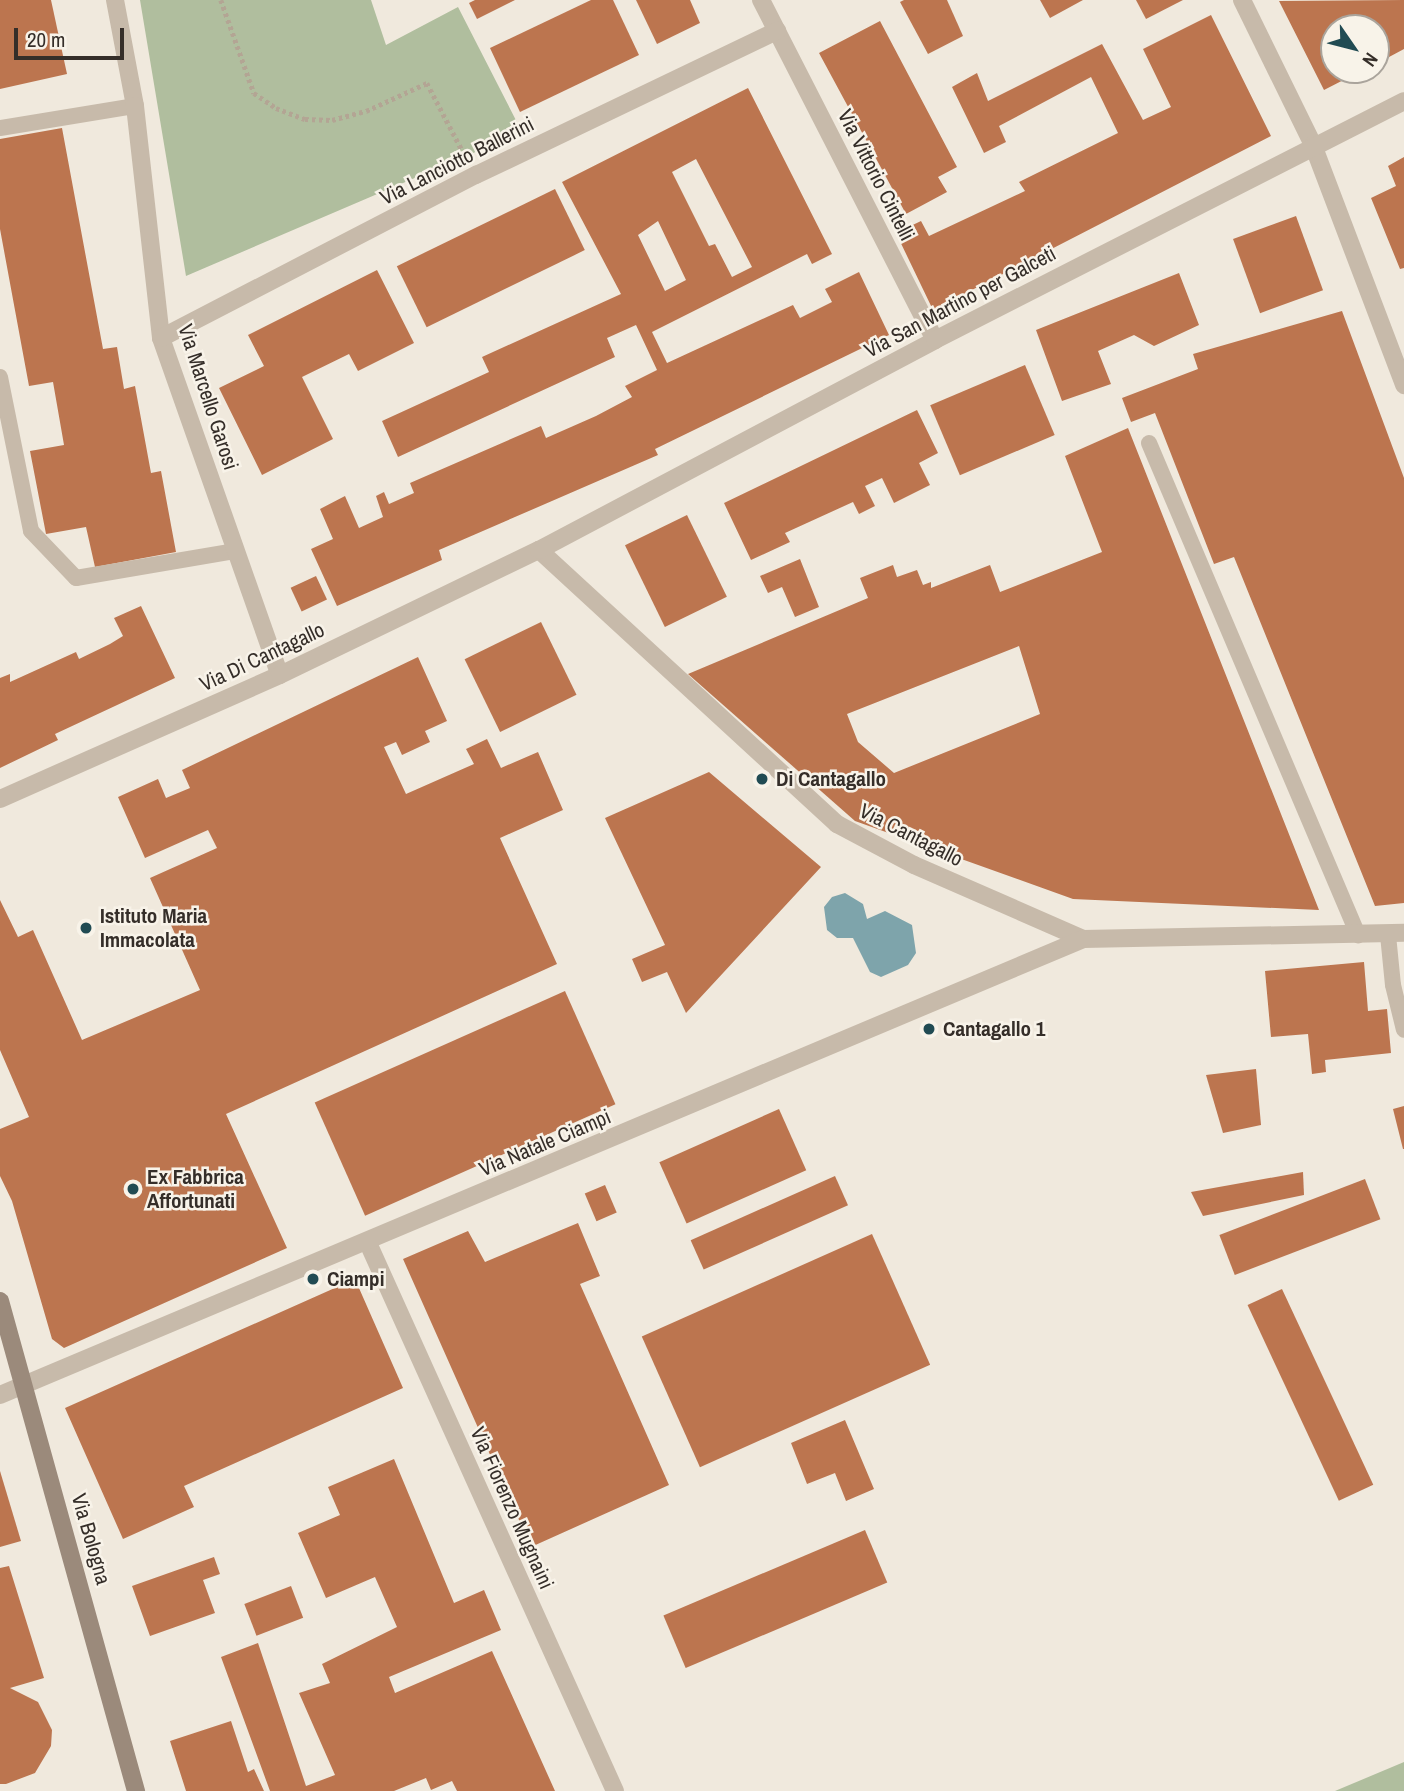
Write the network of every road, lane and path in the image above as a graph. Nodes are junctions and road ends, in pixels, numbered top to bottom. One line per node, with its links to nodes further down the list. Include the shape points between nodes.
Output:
1 (115, 0): 7 (street, Via Marcello Garosi)
2 (221, 0): 10 (path, via 254,93 305,119 332,120 366,111 427,83)
3 (761, 0): 5 (street, Via Vittorio Cintelli)
4 (1242, 0): 9 (street)
5 (777, 31): 10 (street, Via Lanciotto Ballerini); 12 (street, Via Vittorio Cintelli)
6 (1404, 101): 9 (street, Via San Martino per Galceti)
7 (135, 106): 8 (lane); 11 (street, Via Marcello Garosi)
8 (0, 128)
9 (1313, 145): 12 (street, Via San Martino per Galceti); 14 (street)
10 (475, 175): 11 (street, Via Lanciotto Ballerini)
11 (161, 338): 17 (street, Via Marcello Garosi)
12 (935, 340): 16 (street, Via San Martino per Galceti)
13 (0, 377): 17 (lane, via 31,531 76,578)
14 (1404, 385)
15 (1149, 443): 21 (lane)
16 (539, 550): 18 (street, Via Di Cantagallo); 22 (street, Via Cantagallo, via 837,824 914,865)
17 (236, 551): 18 (street, Via Marcello Garosi)
18 (280, 675): 19 (street, Via Di Cantagallo)
19 (0, 799)
20 (1396, 934): 21 (street, Via Cantagallo); 23 (lane, Via Cantagallo, via 1392,985)
21 (1358, 935): 22 (street, Via Cantagallo)
22 (1083, 939): 24 (street, Via Natale Ciampi)
23 (1404, 1030)
24 (368, 1243): 26 (street, Via Natale Ciampi, via 145,1331); 29 (street, Via Fiorenzo Mugnaini)
25 (0, 1301): 26 (street, Via Bologna)
26 (25, 1387): 27 (street, Via Natale Ciampi); 28 (street, Via Bologna)
27 (0, 1395)
28 (136, 1791)
29 (615, 1791)

